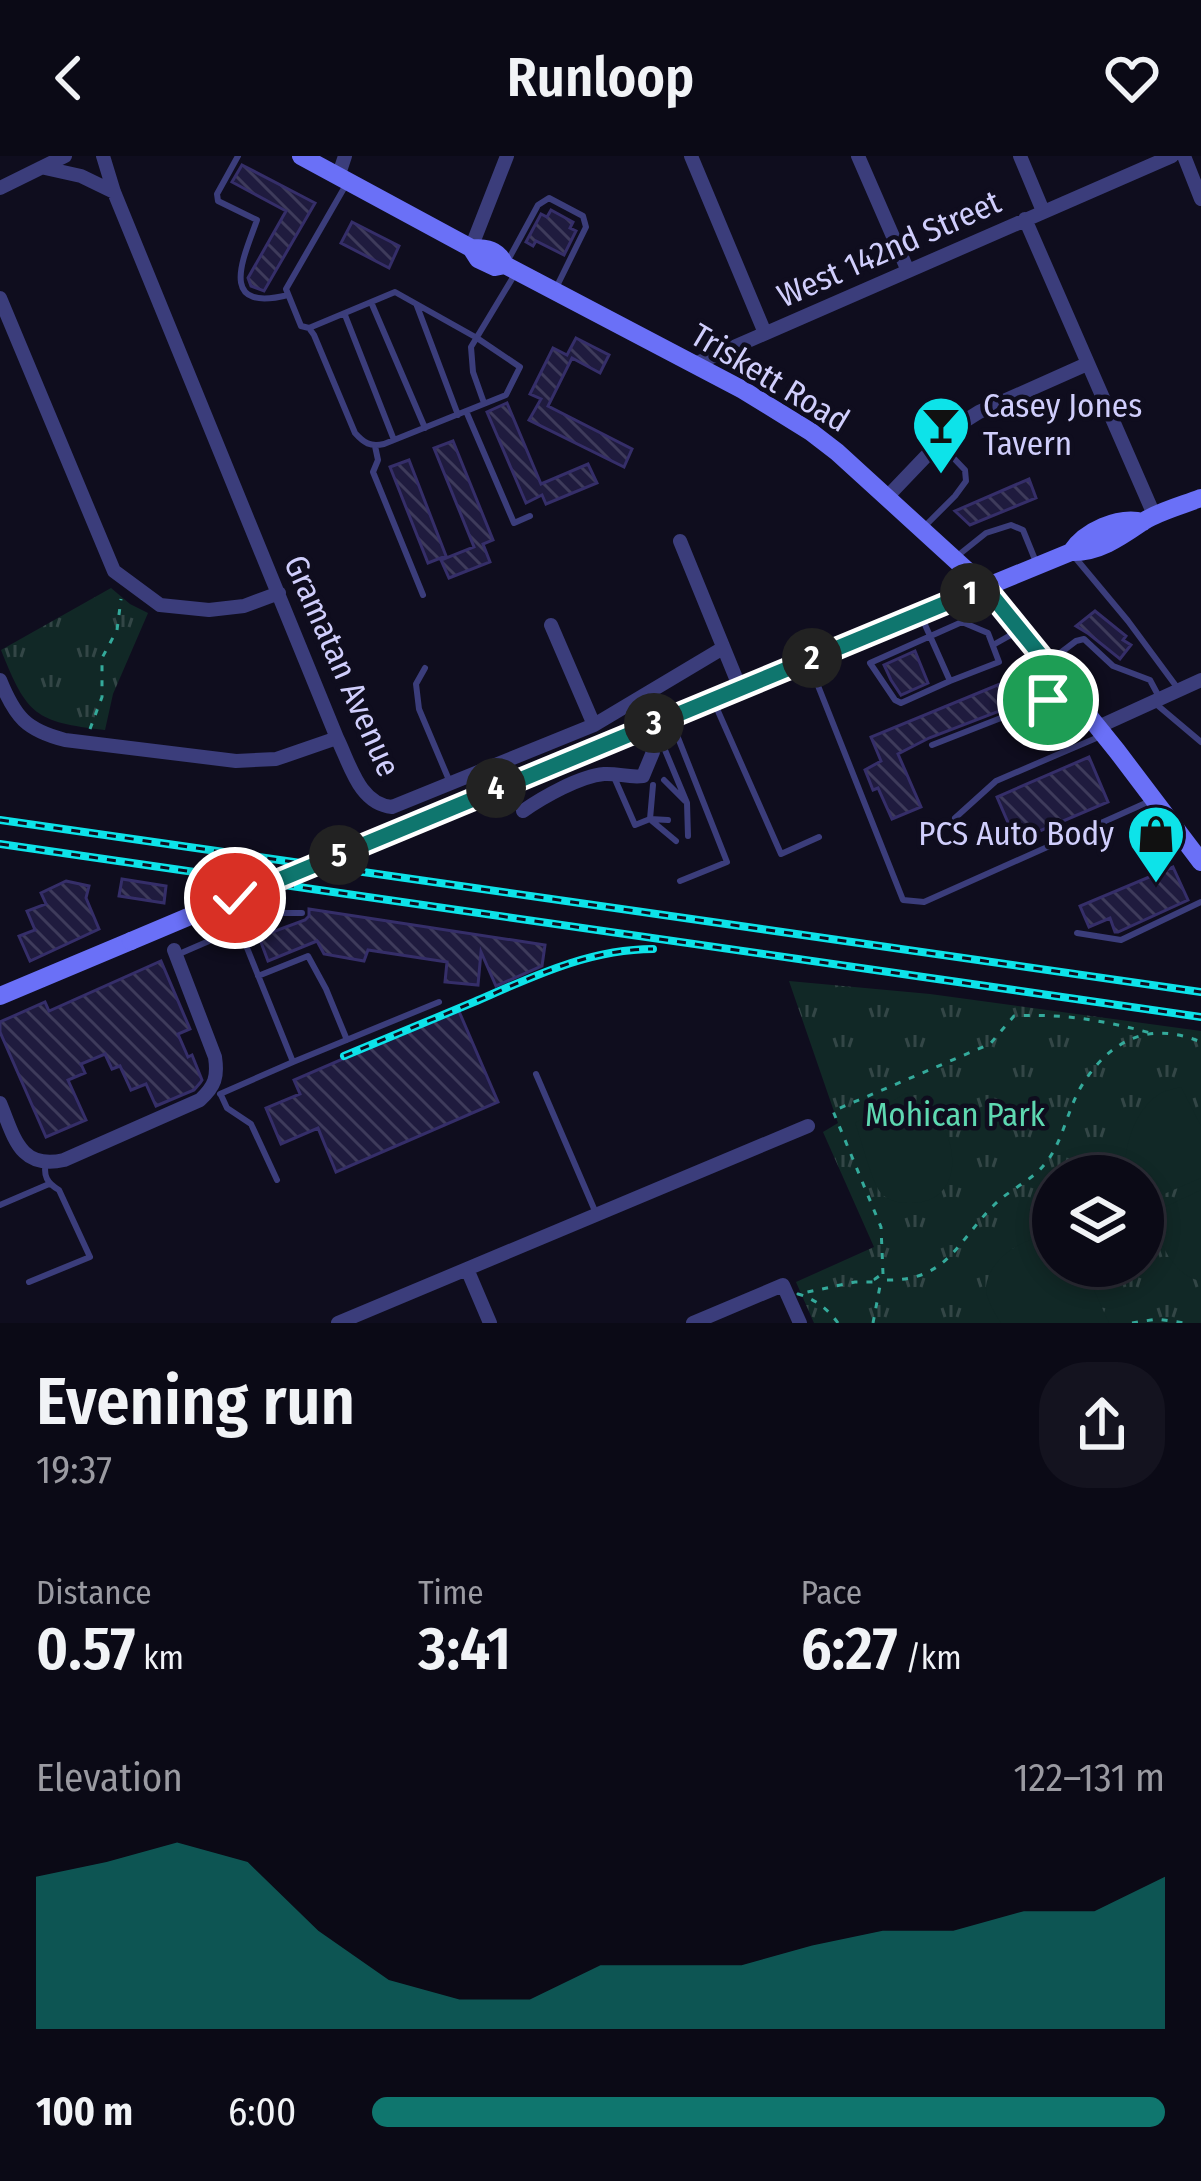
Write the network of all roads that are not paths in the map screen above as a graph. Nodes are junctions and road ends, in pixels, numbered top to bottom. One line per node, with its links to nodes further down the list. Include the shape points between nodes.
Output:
1 (65, 156): 11 (street)
2 (104, 156): 14 (street, Gramatan Avenue)
3 (238, 156): 22 (lane, via 217,194 257,220 238,274 242,286 262,299)
4 (301, 156): 12 (main road, Triskett Road)
5 (507, 156): 18 (street)
6 (691, 156): 28 (street)
7 (858, 156): 20 (street)
8 (1020, 156): 16 (street)
9 (1172, 156): 16 (street, West 142nd Street)
10 (1184, 156): 15 (street)
11 (45, 168): 13 (street); 14 (street)
12 (344, 170): 18 (main road, Triskett Road); 22 (lane)
13 (0, 188)
14 (114, 193): 48 (street, Gramatan Avenue)
15 (1201, 199)
16 (1043, 211): 17 (street, West 142nd Street)
17 (1025, 219): 20 (street, West 142nd Street); 31 (street)
18 (471, 248): 19 (main road, Triskett Road, via 501,255)
19 (511, 268): 21 (main road, Triskett Road); 21 (lane, via 538,205 549,198 584,215 586,227); 29 (lane)
20 (908, 272): 28 (street, West 142nd Street)
21 (554, 291): 30 (main road, Triskett Road)
22 (288, 296): 27 (lane)
23 (0, 298): 48 (street, via 114,571 160,605 208,610)
24 (371, 302): 25 (lane, via 395,292); 26 (lane); 34 (lane)
25 (417, 304): 29 (lane); 33 (lane)
26 (344, 314): 27 (lane); 35 (lane)
27 (309, 328): 37 (lane, via 355,433)
28 (764, 334): 30 (street, West 142nd Street)
29 (477, 338): 32 (lane, via 473,372); 32 (lane, via 520,367 506,395)
30 (695, 364): 38 (main road, Triskett Road, via 811,432)
31 (1087, 364): 36 (street, via 979,412); 41 (street)
32 (485, 404): 33 (lane)
33 (462, 413): 34 (lane); 40 (lane, via 514,523)
34 (425, 428): 35 (lane)
35 (394, 440): 37 (lane)
36 (939, 442): 38 (street); 42 (lane, via 966,481)
37 (375, 446): 49 (lane, via 373,472)
38 (888, 496): 42 (main road, Triskett Road)
39 (1201, 498): 41 (main road)
40 (530, 516)
41 (1149, 519): 44 (main road, via 1127,518 1080,538)
42 (923, 529): 45 (main road, Triskett Road)
43 (680, 541): 56 (street)
44 (1071, 552): 46 (main road); 66 (lane)
45 (955, 558): 46 (lane, via 1011,525 1023,530); 47 (main road, Triskett Road)
46 (1038, 566): 47 (main road)
47 (985, 587): 50 (main road); 52 (main road, Triskett Road)
48 (279, 593): 72 (street, Gramatan Avenue)
49 (423, 595)
50 (920, 614): 53 (main road); 54 (lane)
51 (551, 625): 70 (street)
52 (1017, 626): 55 (lane); 59 (main road, Triskett Road)
53 (868, 635): 57 (lane); 58 (main road)
54 (930, 636): 55 (lane, via 962,622 988,633); 57 (lane); 63 (lane)
55 (993, 645): 63 (lane, via 999,662)
56 (723, 648): 64 (street); 70 (street, Gramatan Avenue)
57 (881, 658): 63 (lane, via 870,663 901,703)
58 (808, 660): 64 (main road); 77 (lane, via 903,900 924,902)
59 (1047, 663): 65 (main road, Triskett Road); 68 (lane, via 1084,639 1113,666 1150,680)
60 (425, 668): 76 (lane, via 416,695)
61 (0, 680): 72 (street, via 16,716 65,740 236,761 275,759)
62 (1201, 680): 66 (street)
63 (950, 681)
64 (740, 688): 67 (main road)
65 (1068, 689): 71 (main road, Triskett Road); 74 (lane)
66 (1179, 689): 68 (street)
67 (712, 699): 69 (main road); 82 (lane, via 781,854)
68 (1156, 700): 71 (street); 73 (lane)
69 (656, 722): 75 (street, via 643,776); 78 (lane); 84 (lane, via 727,862); 91 (main road, bridge)
70 (594, 725): 76 (street, Gramatan Avenue)
71 (1101, 731): 77 (main road, Triskett Road); 80 (lane, via 996,781)
72 (337, 738): 76 (street, Gramatan Avenue, via 366,797 379,806)
73 (1201, 742)
74 (932, 745)
75 (612, 774): 79 (street); 81 (lane, via 635,825)
76 (450, 783)
77 (1154, 800): 83 (main road, Triskett Road)
78 (687, 803): 78 (lane, via 669,790); 78 (lane, via 684,826)
79 (524, 811)
80 (955, 818)
81 (650, 819): 81 (lane, via 657,795); 81 (lane, via 672,831)
82 (819, 837)
83 (1201, 862)
84 (680, 881)
85 (1201, 902): 88 (lane, via 1121,940)
86 (302, 913): 87 (lane, via 274,913)
87 (239, 928): 89 (lane); 90 (lane)
88 (1077, 933)
89 (175, 953): 96 (street, via 215,1057)
90 (258, 976): 93 (lane, via 308,956); 94 (lane)
91 (0, 996)
92 (439, 1002): 93 (lane)
93 (347, 1041): 94 (lane)
94 (292, 1062): 96 (lane)
95 (536, 1074): 103 (lane)
96 (217, 1091): 99 (street); 100 (lane, via 251,1124)
97 (0, 1102): 99 (street, via 20,1150)
98 (808, 1126): 103 (street)
99 (46, 1162): 101 (lane)
100 (277, 1180)
101 (49, 1184): 102 (lane); 105 (lane, via 90,1257)
102 (0, 1205)
103 (597, 1214): 104 (street)
104 (466, 1269): 106 (street); 107 (street)
105 (29, 1282)
106 (338, 1323)
107 (490, 1323)
108 (693, 1323): 109 (street, via 783,1286)
109 (800, 1323)

